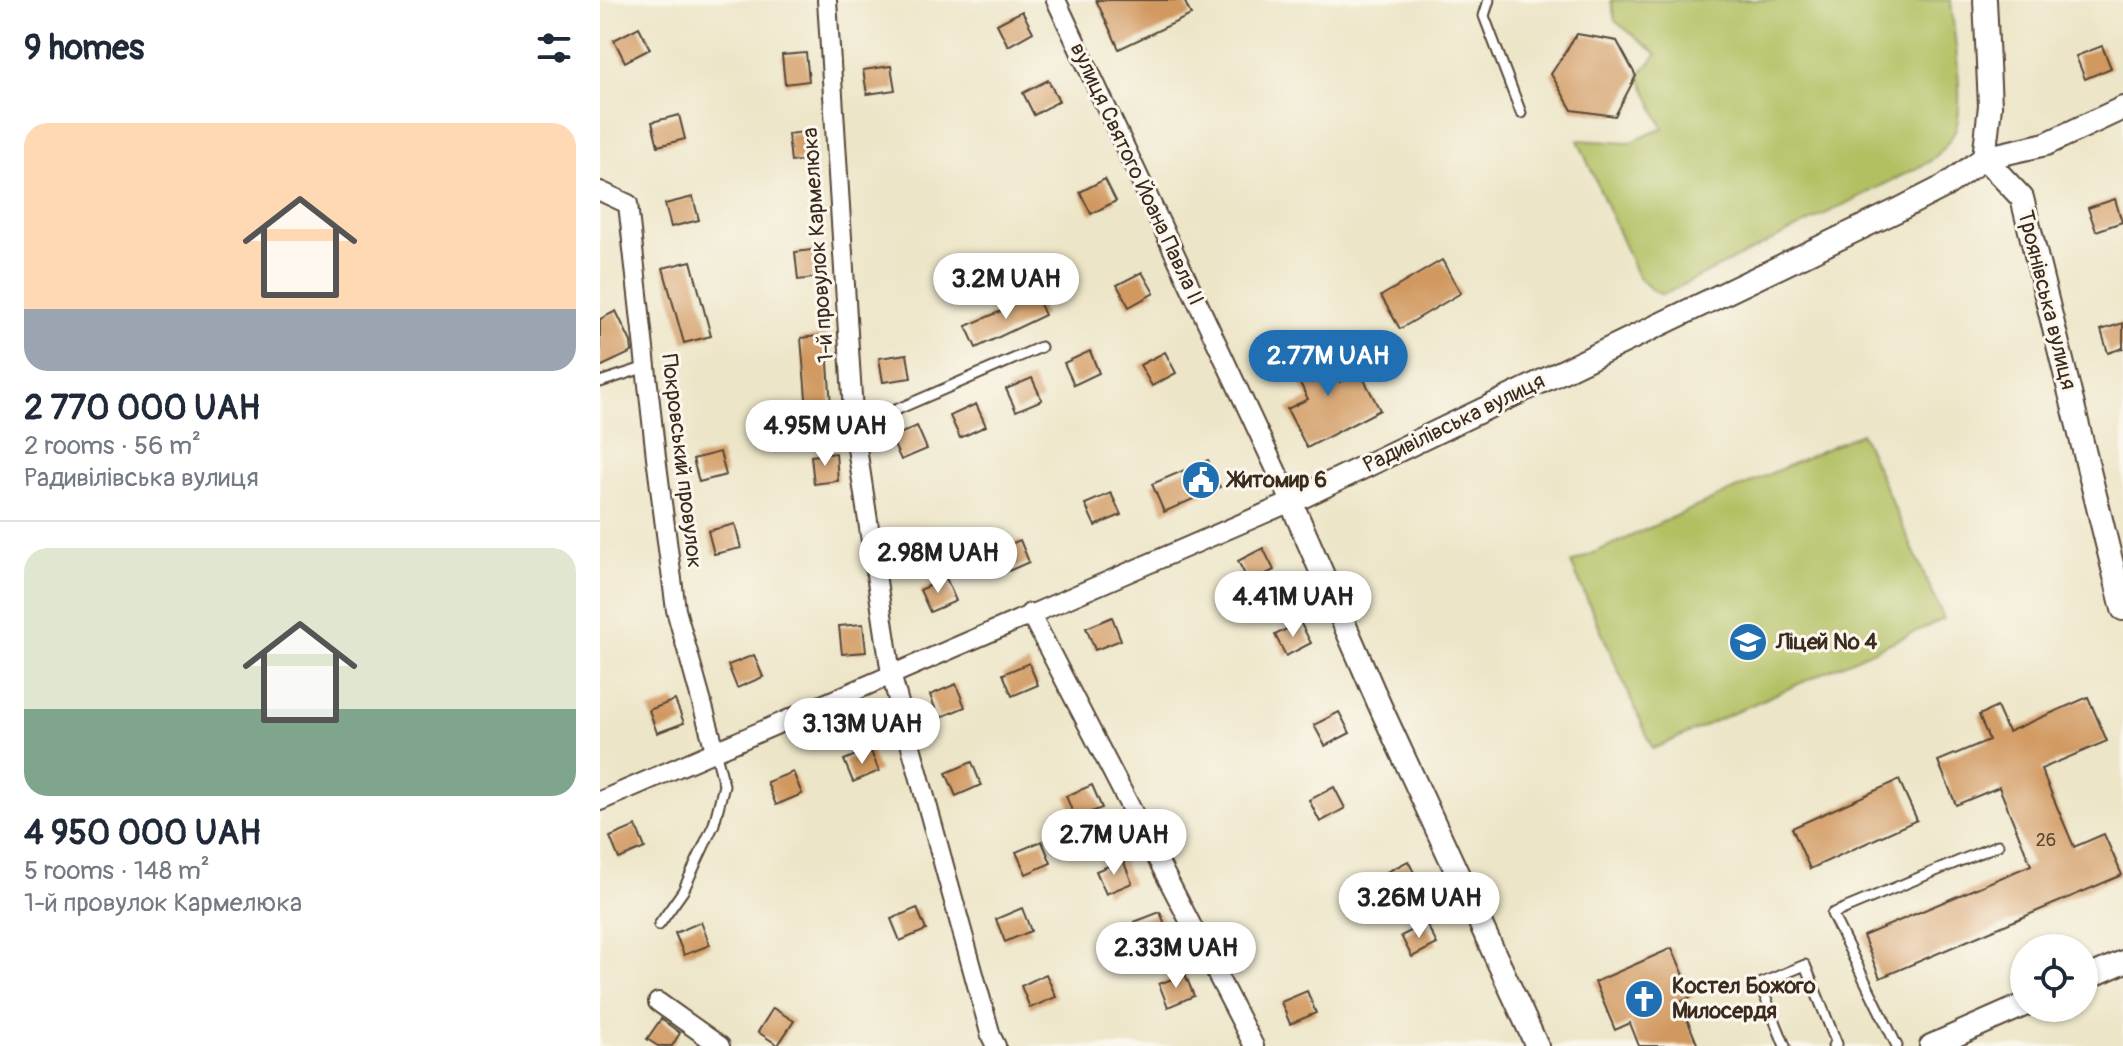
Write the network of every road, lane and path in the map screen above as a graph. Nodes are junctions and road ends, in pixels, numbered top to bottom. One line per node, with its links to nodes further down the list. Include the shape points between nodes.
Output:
1 (827, 0): 12 (street, 1-й провулок Кармелюка)
2 (1056, 0): 13 (street, вулиця Святого Йоана Павла II)
3 (1489, 0): 6 (lane, via 1484,16)
4 (1985, 0): 7 (street, via 1990,106)
5 (2123, 108): 7 (street, Радивілівська вулиця, via 2046,144)
6 (1521, 113)
7 (1984, 158): 13 (street, Радивілівська вулиця, via 1900,209); 14 (street, Троянівська вулиця, via 2022,198)
8 (600, 191): 10 (street, Покровський провулок, via 628,204)
9 (1041, 347): 12 (lane)
10 (646, 367): 11 (lane); 17 (street, Покровський провулок, via 676,610)
11 (600, 382)
12 (854, 428): 16 (street, 1-й провулок Кармелюка)
13 (1291, 502): 15 (street, Радивілівська вулиця); 28 (street, вулиця Святого Йоана Павла II)
14 (2123, 609)
15 (1030, 613): 16 (street, Радивілівська вулиця); 27 (street)
16 (891, 674): 17 (street, Радивілівська вулиця); 26 (street, 1-й провулок Кармелюка)
17 (715, 750): 18 (street, Радивілівська вулиця); 20 (lane, via 724,785 714,824 683,891)
18 (600, 801)
19 (1998, 845): 31 (lane, via 1832,914)
20 (659, 925)
21 (2123, 962): 22 (street)
22 (2098, 973)
23 (658, 1002): 25 (street)
24 (2010, 1011): 32 (street)
25 (720, 1046)
26 (996, 1046)
27 (1254, 1046)
28 (1537, 1046)
29 (1785, 1046): 30 (lane, via 1760,984 1805,965 1837,1044)
30 (1833, 1046)
31 (1897, 1046)
32 (1931, 1046)

